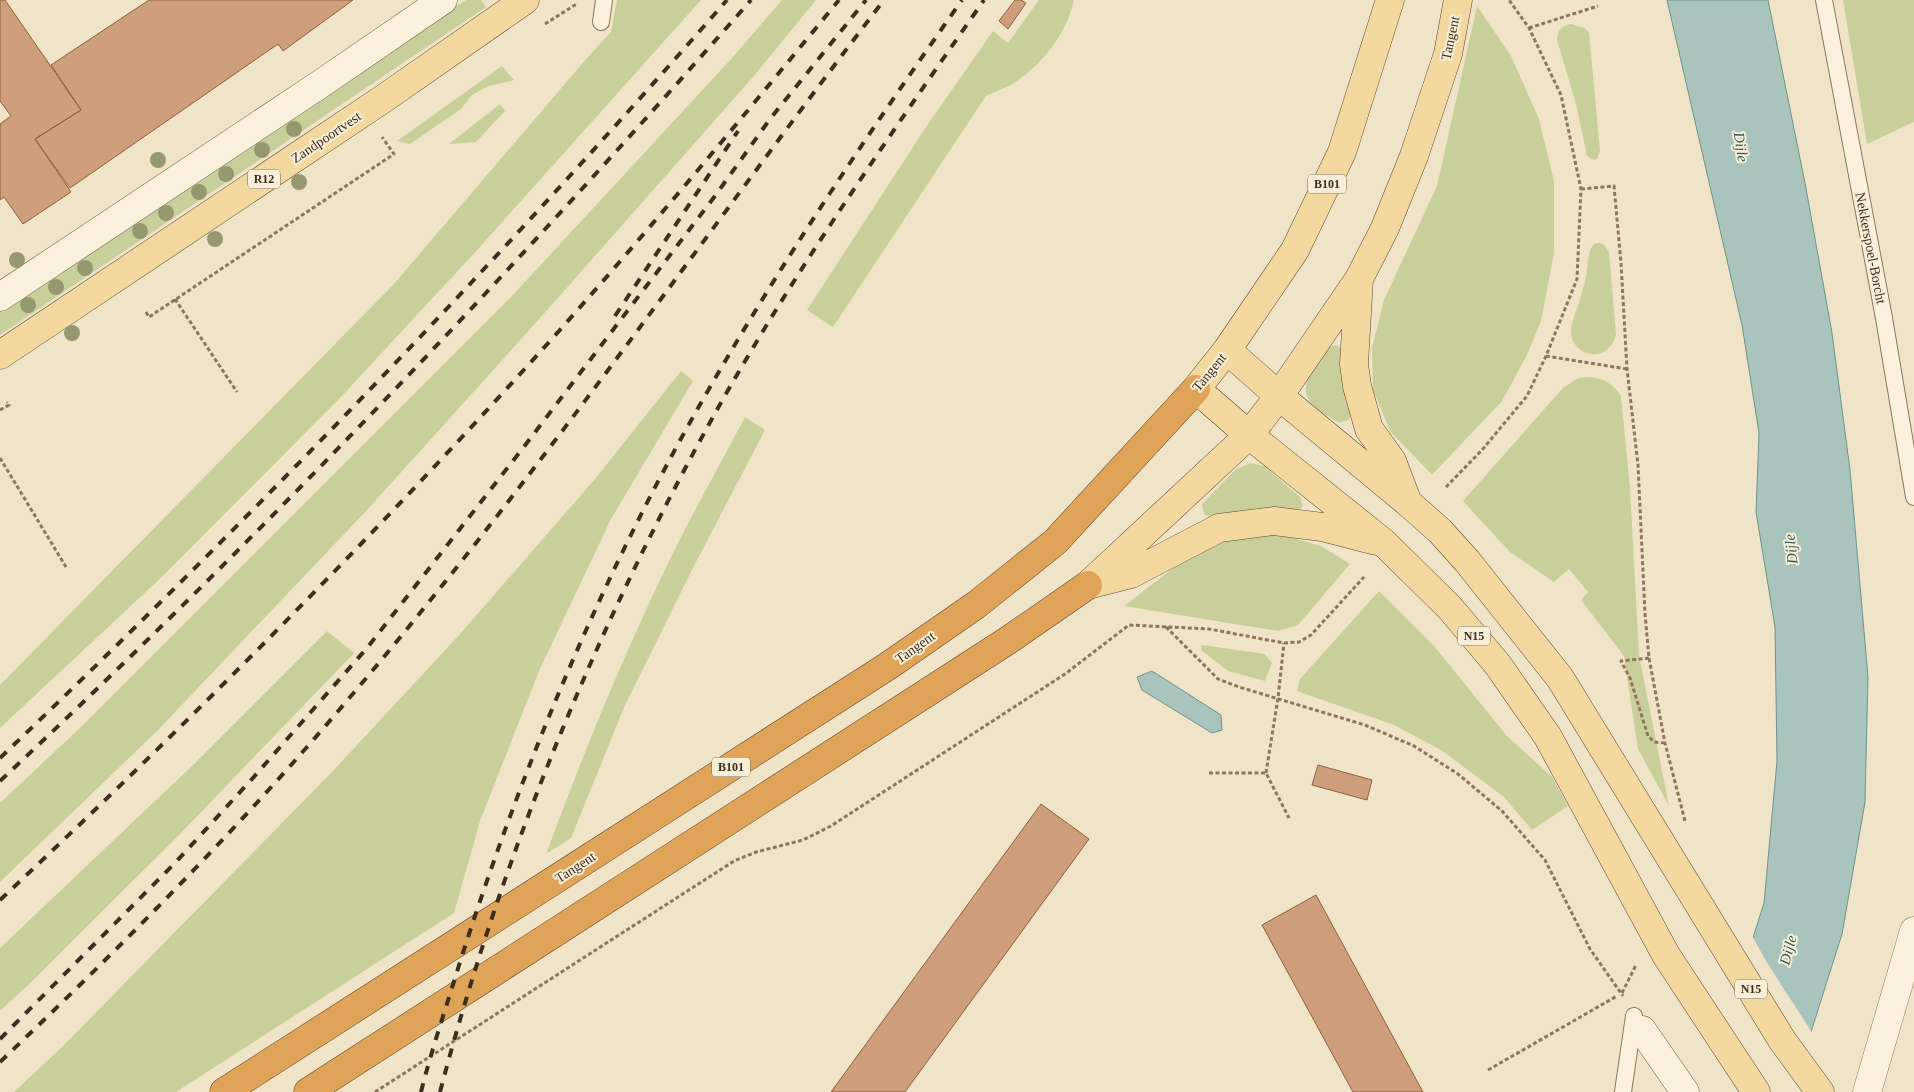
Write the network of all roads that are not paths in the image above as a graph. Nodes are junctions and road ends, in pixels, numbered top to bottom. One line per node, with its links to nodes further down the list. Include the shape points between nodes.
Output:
1 (442, 0): 9 (street)
2 (525, 0): 11 (main road, Zandpoortvest / R12, via 383,100)
3 (604, 0): 7 (lane)
4 (1390, 0): 10 (main road, Tangent / B101, via 1342,152 1296,250)
5 (1458, 0): 8 (main road, Tangent, via 1448,54 1414,156 1385,228)
6 (1824, 0): 15 (lane, Nekkerspoel-Borcht, via 1876,272)
7 (601, 22)
8 (1359, 279): 13 (main road, Tangent); 16 (main road, via 1354,364 1357,386 1369,429 1392,461)
9 (0, 297)
10 (1227, 350): 12 (main road, Tangent / B101); 13 (main road, N15)
11 (0, 355)
12 (1196, 389): 14 (main road, N15); 21 (highway, Tangent / B101, via 1055,542 976,604 888,666)
13 (1279, 396): 14 (main road, Tangent); 16 (main road, N15)
14 (1249, 435): 17 (main road, N15); 18 (main road, Tangent)
15 (1914, 496)
16 (1406, 501): 26 (main road, N15, via 1467,561 1560,678 1782,1040)
17 (1383, 542): 18 (main road, via 1274,521 1219,528 1131,574); 25 (main road, N15, via 1450,608 1498,665 1548,737 1666,954)
18 (1088, 585): 22 (highway, Tangent, via 1007,641)
19 (1914, 926): 27 (street)
20 (1632, 1013): 23 (lane); 24 (street)
21 (224, 1092)
22 (308, 1092)
23 (1623, 1092)
24 (1685, 1092)
25 (1756, 1092)
26 (1820, 1092)
27 (1867, 1092)

